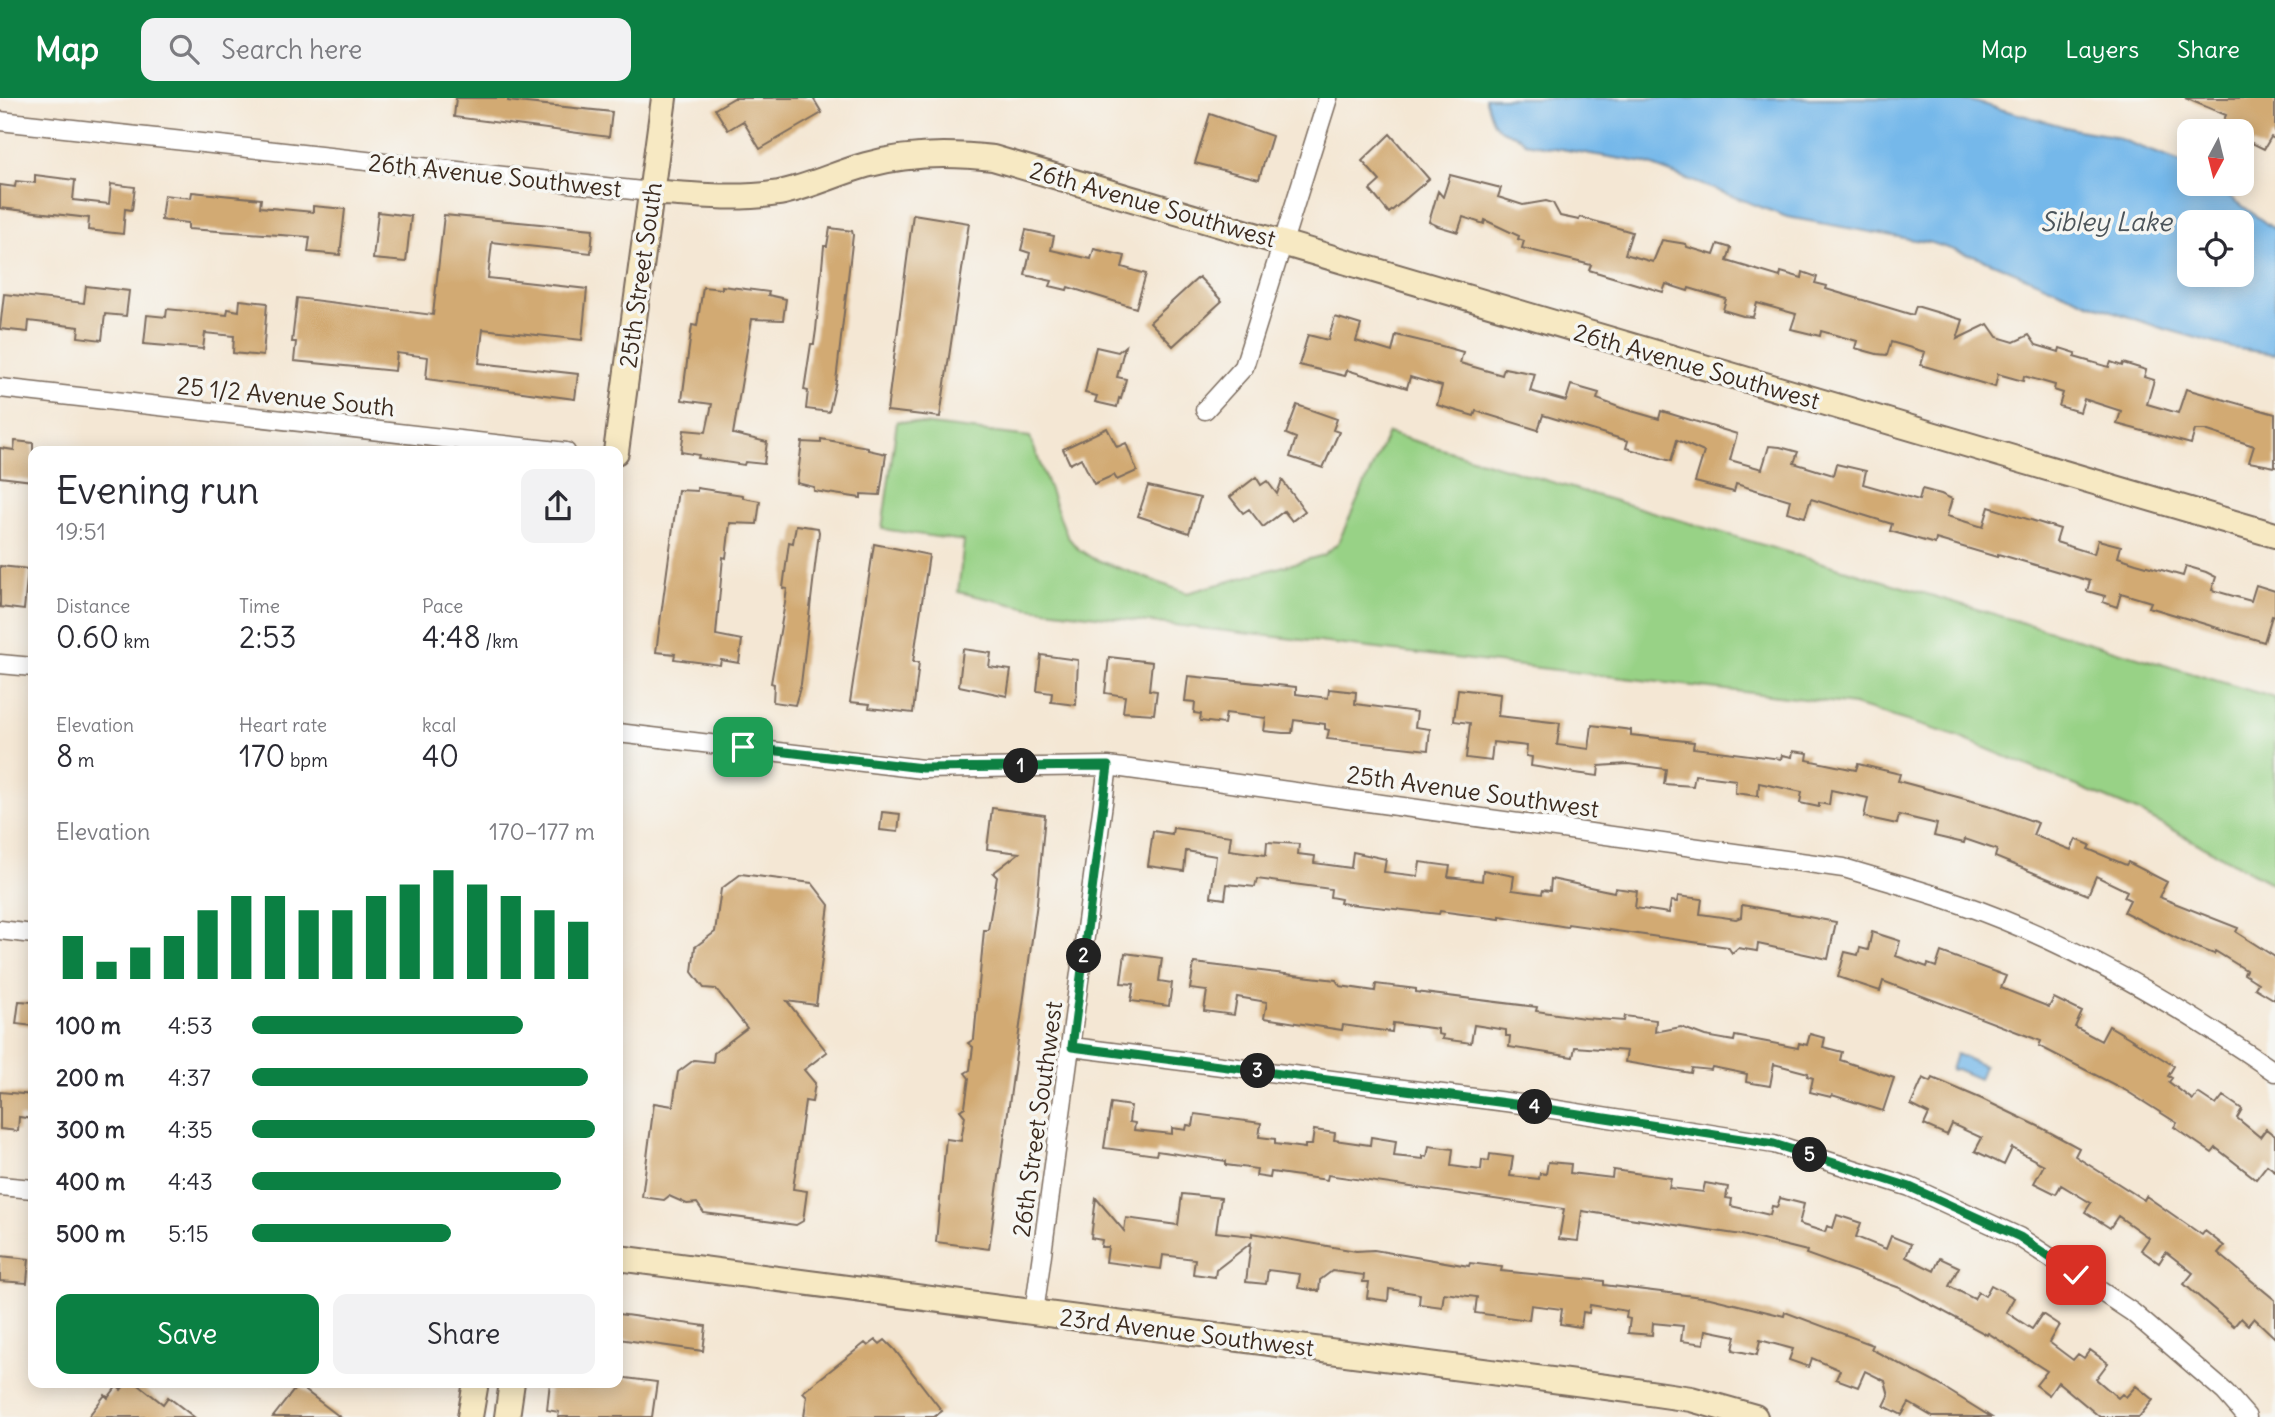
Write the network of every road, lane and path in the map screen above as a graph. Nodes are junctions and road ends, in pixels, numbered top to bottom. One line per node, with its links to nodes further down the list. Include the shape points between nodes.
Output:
1 (664, 98): 4 (street, 25th Street South)
2 (1328, 98): 5 (street)
3 (0, 121): 4 (street, 26th Avenue Southwest)
4 (651, 192): 5 (street, 26th Avenue Southwest, via 749,196 781,192 904,157 968,155 1016,164); 9 (street, 25th Street South)
5 (1282, 241): 7 (street, via 1244,367); 10 (street, 26th Avenue Southwest, via 1492,307)
6 (0, 388): 8 (street, 25 1/2 Avenue South)
7 (1205, 411)
8 (513, 446)
9 (617, 446)
10 (2275, 535)
11 (0, 664): 12 (street)
12 (28, 667)
13 (623, 734): 14 (street, 25th Avenue Southwest, via 922,768)
14 (1108, 766): 17 (street, 26th Street Southwest); 18 (street, 25th Avenue Southwest, via 1844,868 1962,904 2060,945 2207,1025)
15 (0, 930): 16 (street)
16 (28, 933)
17 (1072, 1047): 22 (street, 26th Street Southwest); 28 (street, via 1514,1104 1774,1144 1910,1187 2020,1237 2132,1312 2225,1392)
18 (2275, 1072)
19 (0, 1186): 20 (street)
20 (28, 1189)
21 (623, 1259): 22 (street, 23rd Avenue Southwest)
22 (1034, 1312): 27 (street, 23rd Avenue Southwest, via 1691,1399)
23 (475, 1388): 25 (street)
24 (511, 1388): 26 (street)
25 (470, 1417)
26 (507, 1417)
27 (1755, 1417)
28 (2247, 1417)

